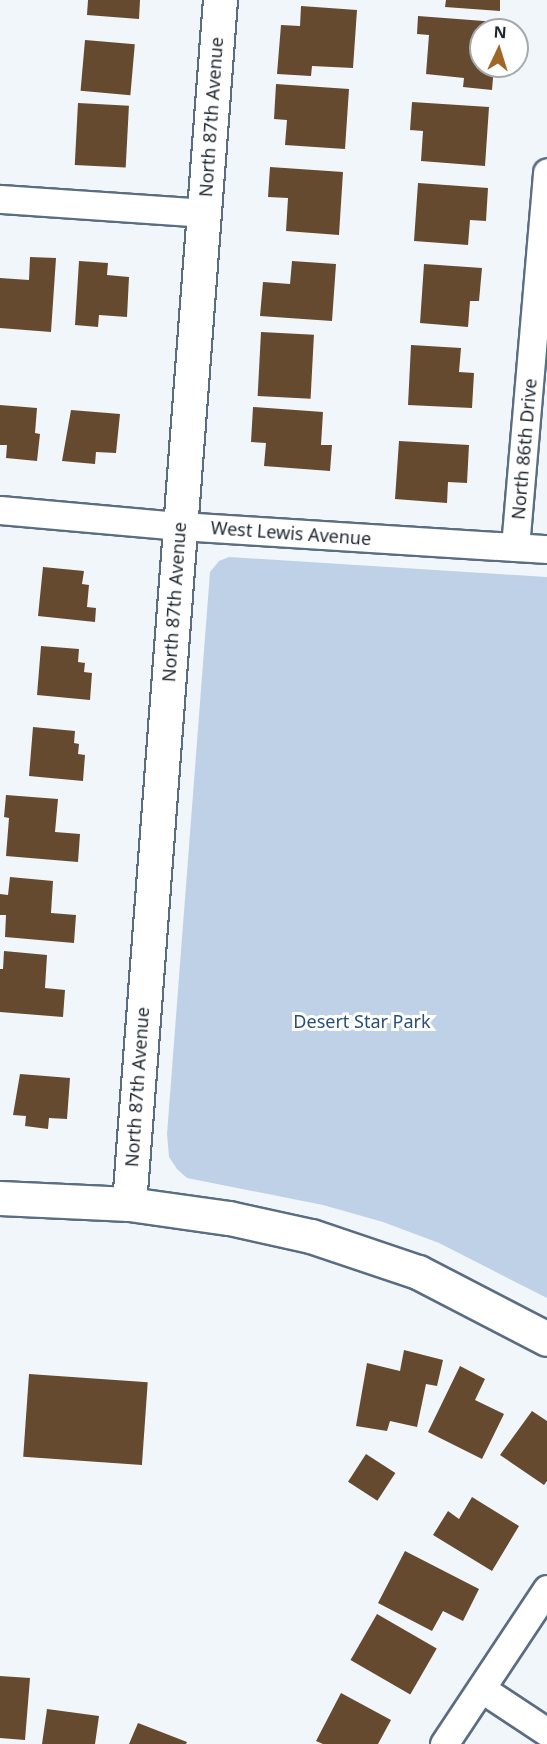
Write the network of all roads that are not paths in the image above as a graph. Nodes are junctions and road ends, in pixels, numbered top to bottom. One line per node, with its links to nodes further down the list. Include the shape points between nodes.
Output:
1 (220, 0): 4 (street, North 87th Avenue)
2 (547, 172): 5 (street, North 86th Drive)
3 (0, 199): 4 (street)
4 (204, 213): 7 (street, North 87th Avenue)
5 (545, 217): 8 (street, North 86th Drive)
6 (0, 510): 7 (street, West Lewis Avenue)
7 (180, 526): 8 (street, West Lewis Avenue); 11 (street, North 87th Avenue)
8 (515, 547): 9 (street, West Lewis Avenue)
9 (547, 549)
10 (0, 1198): 11 (street)
11 (129, 1204): 12 (street, via 229,1218 311,1236 418,1272)
12 (547, 1339)
13 (547, 1589): 14 (street)
14 (482, 1689): 15 (street); 16 (street)
15 (547, 1732)
16 (444, 1744)

